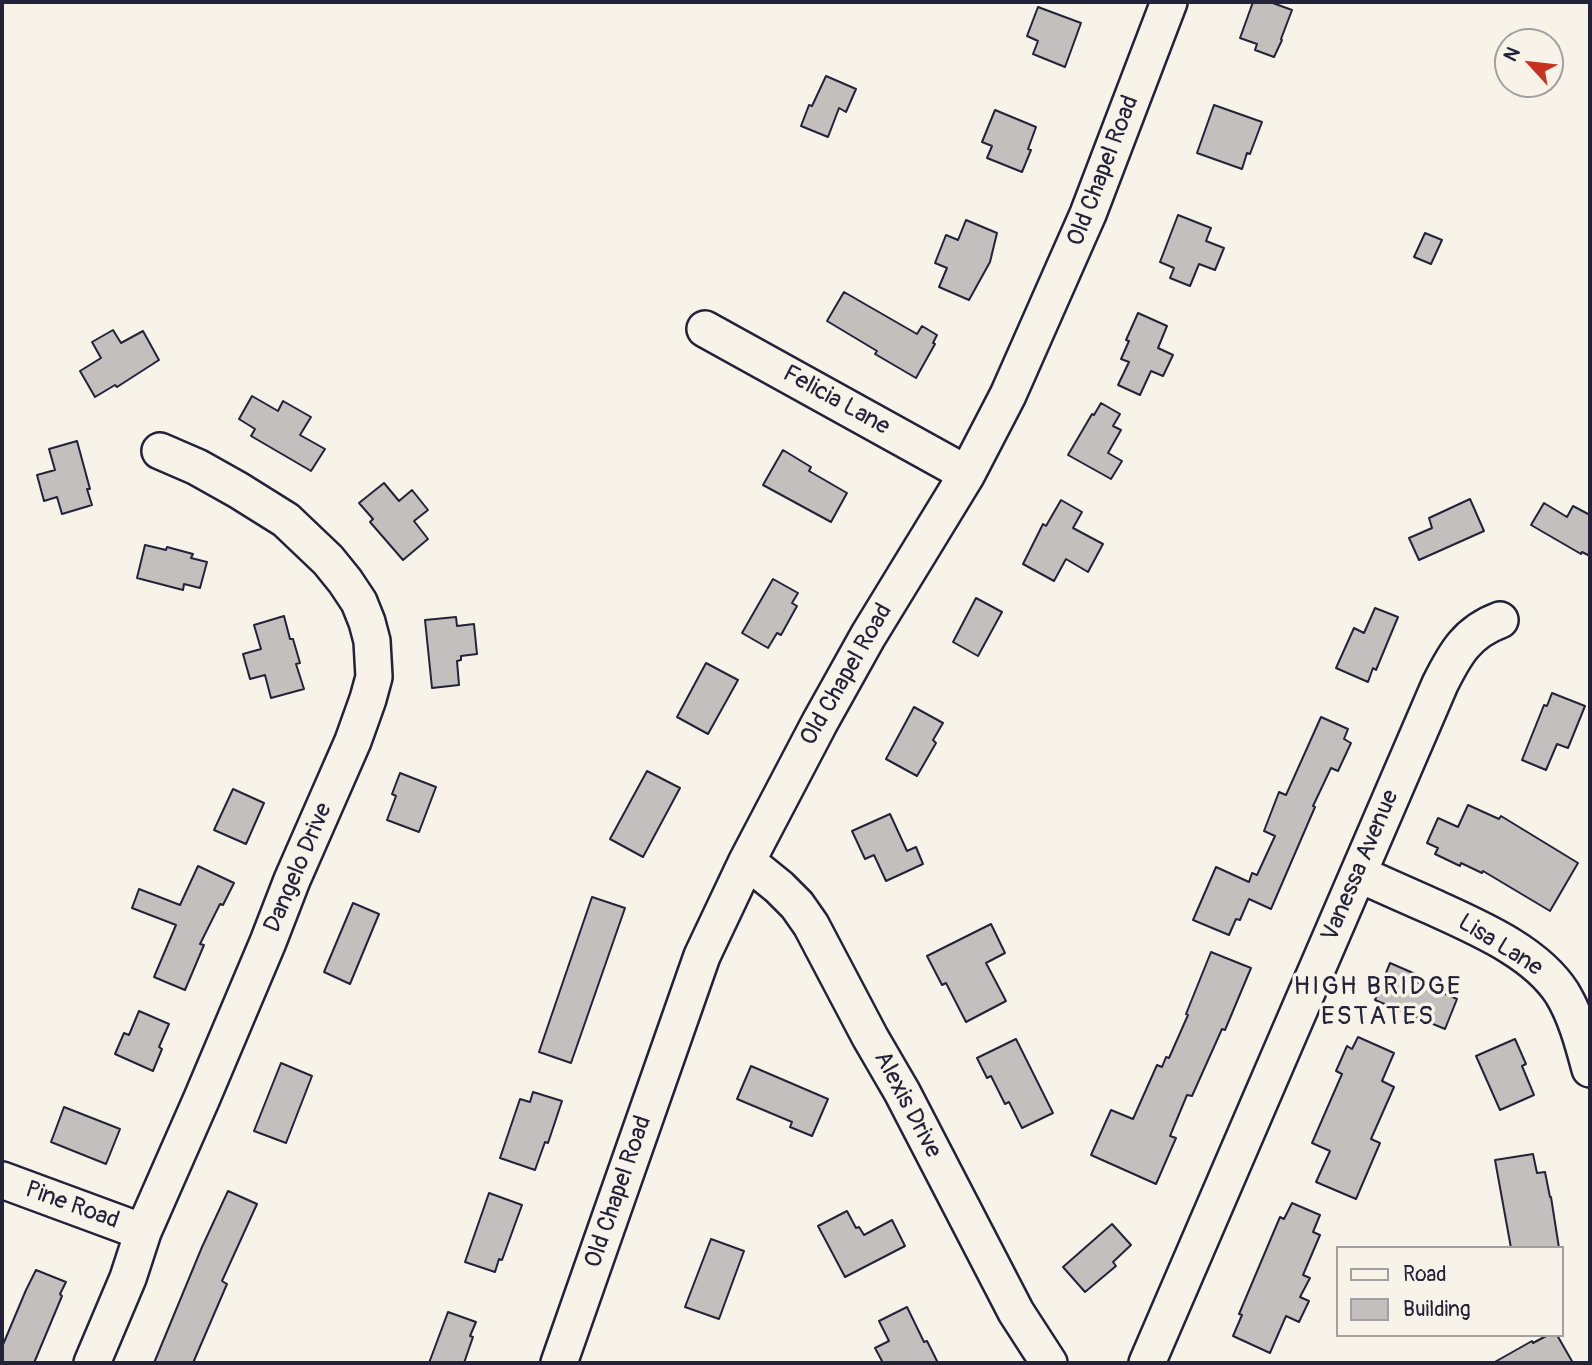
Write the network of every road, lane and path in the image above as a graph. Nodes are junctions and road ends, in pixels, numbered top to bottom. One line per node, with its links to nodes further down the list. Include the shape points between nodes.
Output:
1 (1169, 2): 4 (street, Old Chapel Road, via 1083,227 1008,395)
2 (705, 328): 4 (street, Felicia Lane)
3 (160, 451): 10 (street, Dangelo Drive, via 238,489 286,520 328,560 359,602 368,622 374,661 368,699 353,741)
4 (967, 474): 6 (street, Old Chapel Road, via 868,636)
5 (1500, 620): 7 (street, Vanessa Avenue, via 1477,631 1449,666)
6 (746, 863): 12 (street, Old Chapel Road, via 702,956); 13 (street, Alexis Drive, via 779,887 811,925 1016,1312)
7 (1359, 874): 8 (street, Lisa Lane, via 1462,920 1536,964 1562,994); 14 (street, Vanessa Avenue)
8 (1590, 1069)
9 (2, 1180): 10 (street, Pine Road)
10 (143, 1232): 11 (street, Dangelo Drive)
11 (92, 1363)
12 (559, 1363)
13 (1049, 1363)
14 (1147, 1363)

